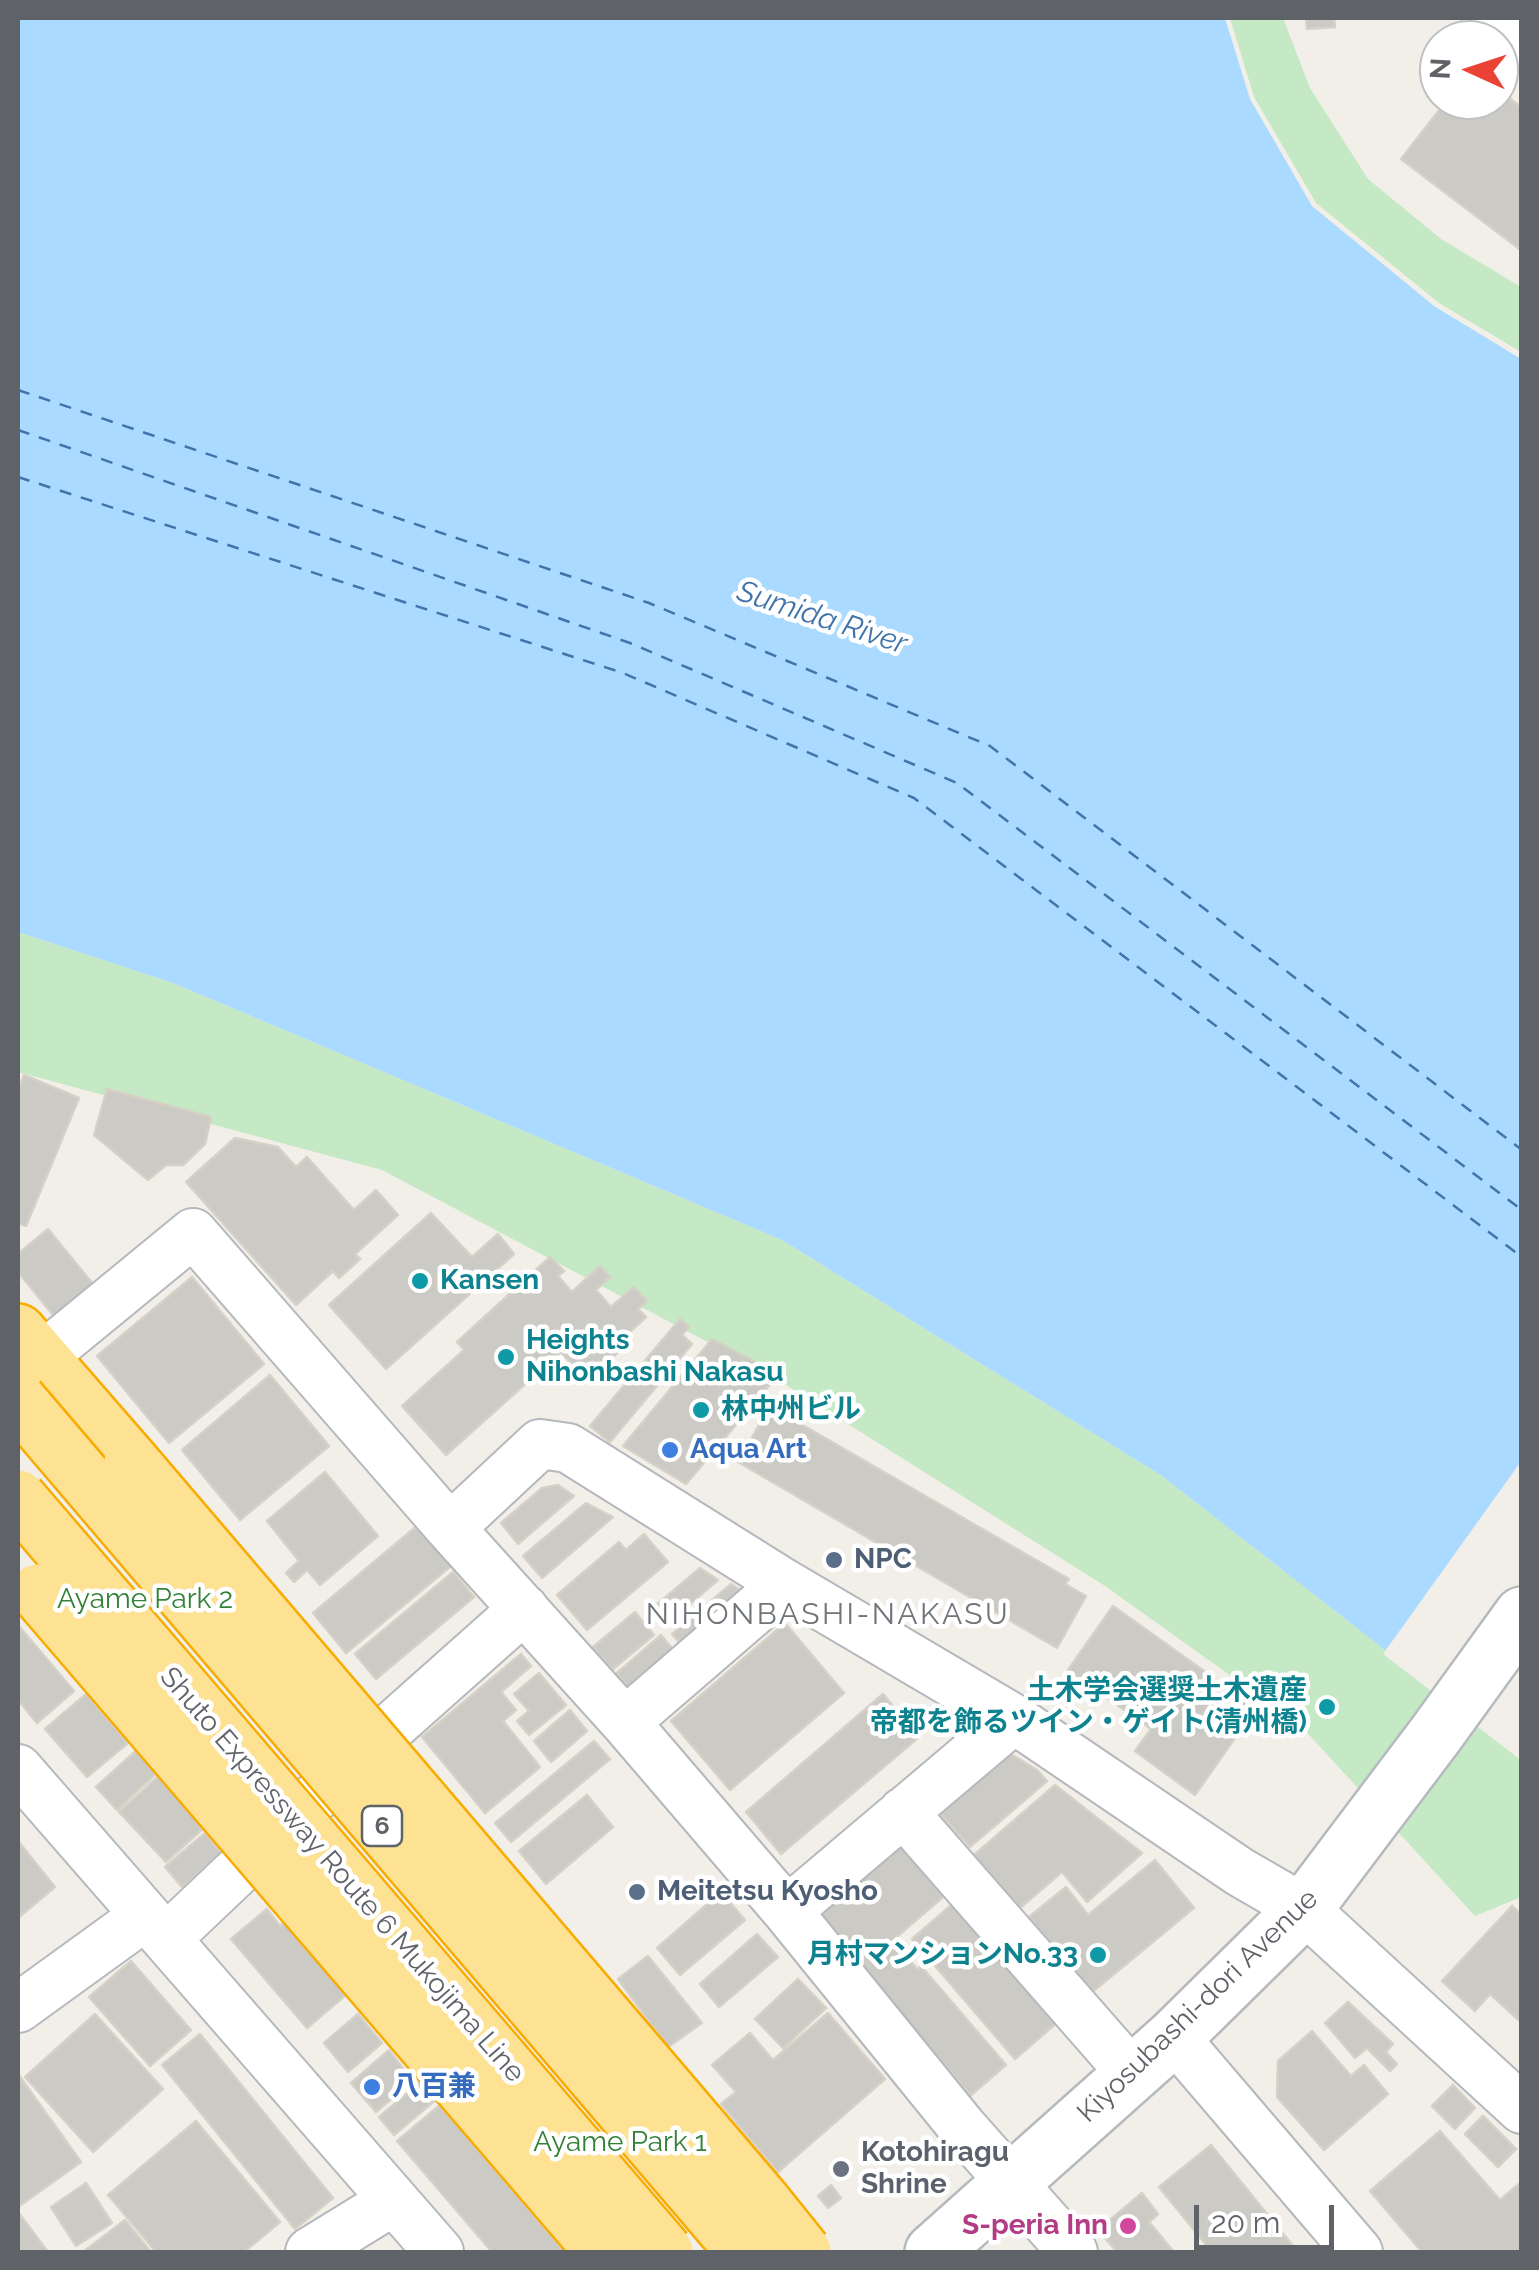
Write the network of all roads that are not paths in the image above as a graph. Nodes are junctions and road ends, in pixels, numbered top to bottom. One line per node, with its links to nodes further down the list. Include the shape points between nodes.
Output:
1 (1487, 18): 2 (street)
2 (1522, 45)
3 (38, 1338): 6 (street, via 193,1232); 29 (highway, 6, bridge, via 171,1508)
4 (18, 1400): 28 (highway, 6, bridge)
5 (18, 1498): 27 (highway, Shuto Expressway Route 6 Mukojima Line / 6, bridge)
6 (450, 1528): 8 (street, via 540,1444 568,1448); 9 (street)
7 (18, 1567): 26 (highway, bridge)
8 (785, 1584): 11 (street); 12 (street)
9 (524, 1609): 12 (street); 17 (street)
10 (1522, 1615): 15 (main road, Kiyosubashi-dori Avenue)
11 (1014, 1718): 14 (street); 15 (street)
12 (625, 1722): 16 (street)
13 (18, 1769): 17 (street)
14 (903, 1812): 16 (street); 20 (street)
15 (1304, 1908): 19 (main road, Kiyosubashi-dori Avenue); 21 (street)
16 (787, 1911): 22 (street)
17 (156, 1927): 18 (street); 23 (street)
18 (18, 2008)
19 (1174, 2037): 20 (main road, Kiyosubashi-dori Avenue); 32 (street)
20 (1132, 2075): 22 (main road, Kiyosubashi-dori Avenue)
21 (1522, 2110)
22 (1013, 2183): 30 (main road, Kiyosubashi-dori Avenue); 31 (street)
23 (393, 2202): 24 (street); 25 (street)
24 (310, 2252)
25 (439, 2252)
26 (604, 2252)
27 (665, 2252)
28 (746, 2252)
29 (804, 2252)
30 (933, 2252)
31 (1073, 2252)
32 (1358, 2252)

